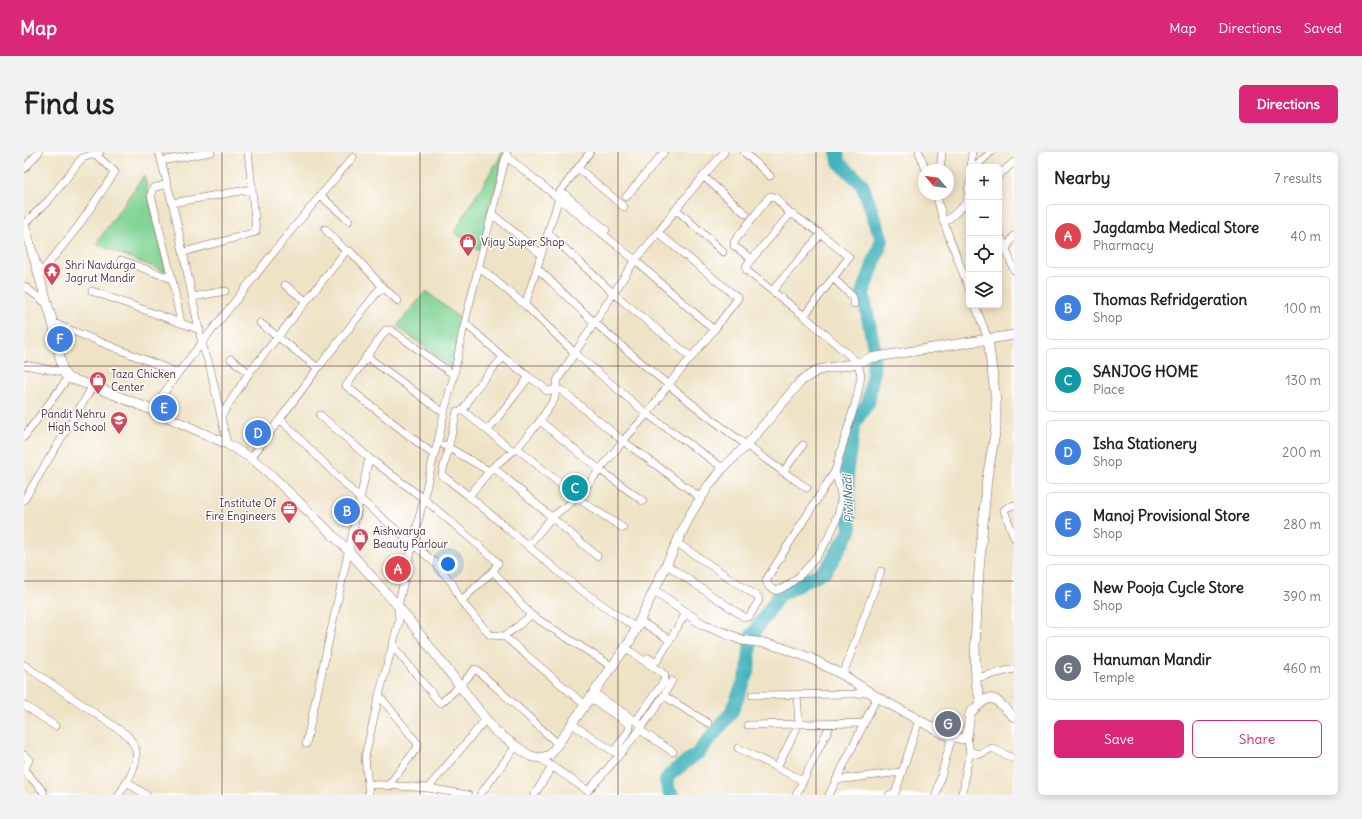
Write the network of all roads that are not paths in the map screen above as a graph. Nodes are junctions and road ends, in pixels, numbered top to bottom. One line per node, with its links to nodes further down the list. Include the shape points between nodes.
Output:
1 (39, 152): 23 (street)
2 (159, 152): 16 (street)
3 (211, 152): 16 (street)
4 (248, 152): 28 (street)
5 (590, 152): 22 (street)
6 (664, 152): 31 (street)
7 (724, 152): 25 (street)
8 (744, 152): 26 (street)
9 (919, 152): 18 (street)
10 (942, 152): 19 (street)
11 (972, 152): 20 (street)
12 (991, 152): 21 (street)
13 (98, 153): 41 (street, via 82,158 49,200); 61 (street, via 115,172 77,228)
14 (507, 154): 29 (street); 37 (street)
15 (353, 157): 30 (street)
16 (161, 161): 27 (street)
17 (1014, 162): 24 (street)
18 (924, 164)
19 (941, 164)
20 (971, 164)
21 (978, 164)
22 (578, 168): 29 (street); 35 (street)
23 (24, 169)
24 (1010, 169)
25 (703, 176): 36 (street); 38 (street)
26 (770, 176)
27 (167, 184): 33 (street); 62 (street, via 153,188 151,195)
28 (252, 188): 33 (street); 52 (street, via 256,232)
29 (559, 195): 44 (street); 45 (street); 56 (street)
30 (320, 196): 40 (street); 90 (street)
31 (626, 197)
32 (938, 200): 42 (street)
33 (172, 203): 52 (street)
34 (966, 204): 42 (street)
35 (624, 207)
36 (676, 209): 46 (street); 53 (street)
37 (492, 214): 54 (street); 58 (street)
38 (746, 214)
39 (790, 214): 47 (street); 57 (street); 57 (street, via 776,198 769,197 734,242 734,246)
40 (349, 221)
41 (24, 224): 61 (street)
42 (944, 224): 64 (street)
43 (325, 228): 51 (street)
44 (606, 230)
45 (548, 233): 54 (street); 71 (street)
46 (658, 233): 56 (street); 86 (street, via 738,298)
47 (821, 234): 63 (street, via 849,258); 70 (street)
48 (1001, 236): 50 (street)
49 (1014, 236): 50 (street)
50 (1006, 249): 60 (street)
51 (346, 251): 67 (street, via 350,251); 73 (street)
52 (184, 252): 72 (street)
53 (723, 252)
54 (541, 254): 59 (street)
55 (121, 260): 62 (street)
56 (635, 260): 71 (street); 86 (street)
57 (752, 260): 70 (street, via 746,266 747,271)
58 (479, 267): 77 (street); 84 (street)
59 (537, 268): 77 (street); 80 (street)
60 (1014, 270)
61 (39, 275): 75 (street)
62 (172, 278): 82 (street)
63 (833, 278): 76 (street, via 853,297); 79 (street)
64 (966, 281)
65 (285, 284): 73 (street)
66 (24, 286): 75 (street)
67 (382, 286): 74 (street); 98 (street)
68 (92, 291): 82 (street)
69 (225, 291): 72 (street)
70 (772, 291): 79 (street)
71 (613, 293): 80 (street); 94 (street)
72 (193, 296): 85 (street)
73 (306, 301): 88 (street)
74 (398, 301)
75 (47, 304): 81 (street)
76 (854, 304)
77 (525, 305): 91 (street)
78 (976, 308): 89 (street)
79 (804, 316): 96 (street)
80 (594, 322): 91 (street); 104 (street)
81 (53, 323): 99 (street); 101 (street)
82 (181, 323): 85 (street)
83 (260, 323): 88 (street)
84 (465, 323): 93 (street); 102 (street)
85 (200, 330): 90 (street)
86 (714, 330): 94 (street)
87 (1014, 335): 89 (street)
88 (277, 337): 98 (street); 100 (street)
89 (988, 339): 96 (street, via 870,358); 166 (street, via 996,400 996,428 987,478 979,570)
90 (202, 344): 99 (street); 112 (street)
91 (575, 353): 106 (street, via 558,379); 110 (street)
92 (366, 356): 102 (street, via 386,330 391,330); 108 (street); 124 (street, via 347,384 347,388)
93 (503, 357): 103 (street); 109 (street)
94 (691, 357): 104 (street)
95 (231, 359): 100 (street)
96 (858, 363): 122 (street, via 818,370 801,381); 130 (street, via 861,376 857,397)
97 (24, 365): 101 (street)
98 (318, 368): 113 (street)
99 (178, 373): 107 (street)
100 (249, 373): 112 (street)
101 (66, 375): 105 (street); 116 (street)
102 (454, 375): 108 (street)
103 (529, 378): 106 (street, via 547,391); 115 (street)
104 (669, 384): 110 (street); 122 (street)
105 (93, 386): 107 (street); 138 (street)
106 (555, 390): 114 (street, via 555,398); 117 (street, via 561,390)
107 (152, 410): 119 (street)
108 (444, 410): 109 (street); 118 (street)
109 (460, 411): 115 (street); 121 (street)
110 (647, 414): 117 (street); 127 (street)
111 (320, 415): 126 (street)
112 (221, 416): 119 (street)
113 (280, 419): 125 (street); 136 (street)
114 (540, 421): 123 (street); 129 (street)
115 (488, 430): 123 (street)
116 (24, 437)
117 (623, 441): 129 (street); 135 (street)
118 (438, 442): 121 (street); 124 (street)
119 (227, 444): 125 (street)
120 (803, 445): 131 (street)
121 (448, 446): 128 (street); 133 (street, via 442,475)
122 (746, 446): 127 (street); 131 (street)
123 (515, 450): 128 (street); 134 (street)
124 (434, 456): 137 (street)
125 (251, 458): 147 (street)
126 (368, 458): 136 (street); 137 (street)
127 (723, 468): 135 (street)
128 (491, 469): 133 (street); 141 (street)
129 (599, 469): 134 (street); 139 (street)
130 (835, 471): 130 (street, via 841,495 838,513 820,552 785,588 776,591 769,588 766,580)
131 (783, 472): 132 (street)
132 (807, 488)
133 (468, 496): 146 (street)
134 (577, 498): 141 (street); 142 (street)
135 (701, 498): 144 (street)
136 (360, 499): 145 (street); 147 (street)
137 (424, 499): 145 (street); 151 (street, via 498,563)
138 (24, 500)
139 (643, 501)
140 (1014, 505): 143 (street, via 1004,510)
141 (552, 517): 146 (street); 148 (street)
142 (623, 528)
143 (1014, 537)
144 (677, 543): 149 (street); 149 (street, via 759,600 747,618)
145 (413, 544): 153 (street, via 434,562 452,583); 154 (street)
146 (528, 546): 157 (street, via 578,588)
147 (348, 550): 154 (street); 192 (street)
148 (597, 556)
149 (667, 565): 152 (street)
150 (880, 570): 165 (street)
151 (493, 571): 153 (street); 156 (street)
152 (655, 591): 155 (street); 157 (street)
153 (461, 601): 158 (street, via 490,635)
154 (398, 606): 160 (street, via 400,621); 168 (street)
155 (686, 614): 159 (street); 165 (street, via 702,624 742,640 783,648)
156 (531, 615): 158 (street); 163 (street)
157 (638, 625): 159 (street); 161 (street)
158 (504, 636): 175 (street)
159 (670, 640): 161 (street, via 655,662)
160 (393, 646): 168 (street, via 439,702 444,701); 172 (street)
161 (626, 647): 163 (street); 181 (street, via 665,675 664,682)
162 (24, 665): 208 (street, via 127,735 136,751 135,763)
163 (613, 667): 175 (street)
164 (1014, 669): 166 (street)
165 (843, 675): 169 (street)
166 (976, 678): 176 (street)
167 (672, 681): 173 (street)
168 (460, 686): 179 (street); 193 (street, via 475,669 478,670)
169 (867, 692): 171 (street); 174 (street)
170 (752, 695): 171 (street)
171 (797, 695): 185 (street)
172 (379, 696): 209 (street, via 365,757); 210 (street, via 418,744)
173 (664, 696): 182 (street); 189 (street)
174 (877, 697): 180 (street); 183 (street)
175 (590, 699): 181 (street); 184 (street); 198 (street, via 631,726)
176 (981, 703): 178 (street, via 990,698 996,700); 191 (street, via 970,713)
177 (24, 704): 188 (street)
178 (1014, 717)
179 (486, 719): 194 (street, via 495,731); 211 (street)
180 (919, 720): 190 (street); 205 (street)
181 (636, 721): 189 (street)
182 (708, 723)
183 (864, 723): 186 (street); 207 (street)
184 (572, 724): 193 (street); 198 (street)
185 (799, 724): 186 (street); 187 (street); 203 (street)
186 (831, 724): 206 (street)
187 (748, 725)
188 (55, 726)
189 (642, 728): 196 (street); 198 (street)
190 (952, 736): 191 (street, via 962,740); 223 (street)
191 (967, 737): 197 (street)
192 (306, 744)
193 (558, 744): 200 (street, via 550,755)
194 (516, 746): 200 (street, via 530,756); 218 (street)
195 (738, 748): 203 (street)
196 (673, 752)
197 (970, 752): 201 (street, via 981,754 992,748); 224 (street)
198 (617, 754): 212 (street)
199 (24, 755): 204 (street, via 29,760)
200 (540, 758): 202 (street)
201 (1014, 759)
202 (552, 767): 212 (street); 219 (street)
203 (777, 767): 206 (street)
204 (24, 770): 213 (street)
205 (901, 772): 207 (street); 222 (street)
206 (802, 780): 220 (street)
207 (836, 780): 221 (street)
208 (127, 782): 214 (street); 215 (street)
209 (368, 784): 210 (street); 216 (street)
210 (388, 786): 211 (street)
211 (428, 788): 217 (street)
212 (591, 793)
213 (44, 795)
214 (119, 795)
215 (146, 795)
216 (369, 795)
217 (468, 795)
218 (480, 795)
219 (534, 795)
220 (796, 795)
221 (829, 795)
222 (895, 795)
223 (936, 795)
224 (961, 795)

